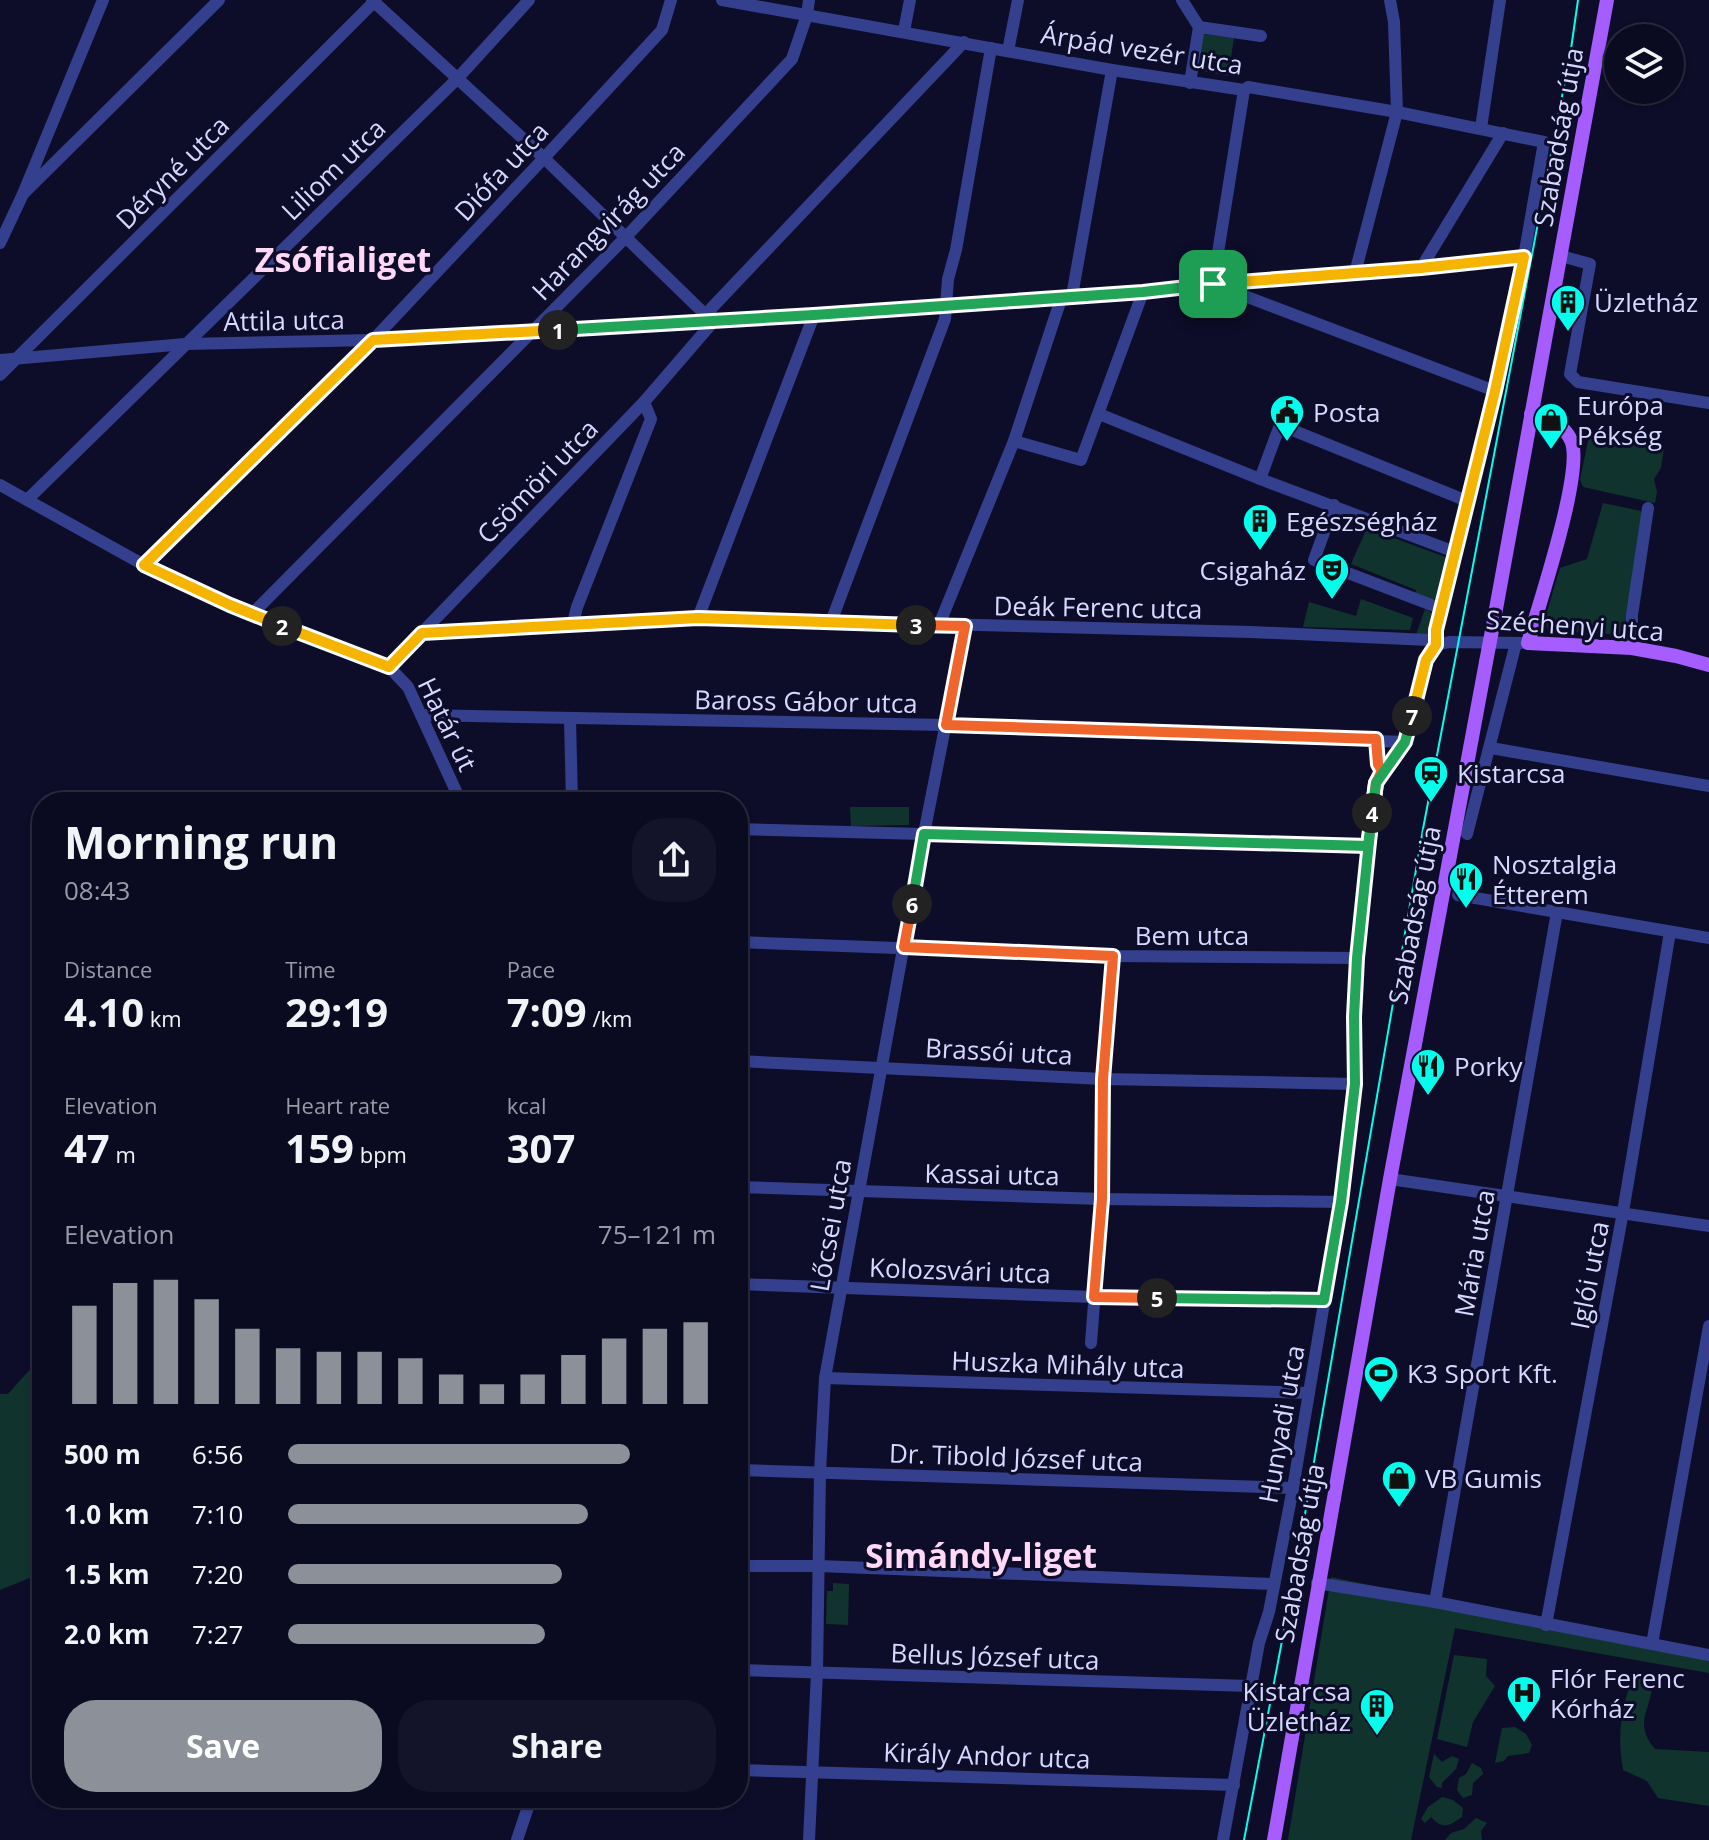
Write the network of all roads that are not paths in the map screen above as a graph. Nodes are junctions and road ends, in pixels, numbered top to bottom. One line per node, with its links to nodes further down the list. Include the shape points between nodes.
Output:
1 (103, 0): 30 (street)
2 (219, 0): 30 (street)
3 (529, 0): 22 (street, Liliom utca)
4 (671, 0): 29 (street, Diófa utca, via 662,30)
5 (722, 0): 14 (street, Árpád vezér utca)
6 (809, 0): 14 (street, Harangvirág utca)
7 (910, 0): 16 (street)
8 (1018, 0): 20 (street)
9 (1182, 0): 15 (street)
10 (1390, 0): 25 (street)
11 (1500, 0): 26 (street)
12 (1607, 0): 33 (main road, Szabadság útja)
13 (374, 1): 22 (street); 47 (street, Déryné utca)
14 (807, 15): 16 (street, Árpád vezér utca); 31 (street, Harangvirág utca, via 792,59)
15 (1199, 27): 17 (street); 23 (street)
16 (904, 31): 18 (street, Árpád vezér utca)
17 (1261, 36)
18 (964, 42): 19 (street, Árpád vezér utca); 42 (street, Csömöri utca)
19 (991, 48): 20 (street, Árpád vezér utca); 40 (street)
20 (1008, 51): 21 (street, Árpád vezér utca)
21 (1112, 70): 23 (street, Árpád vezér utca); 39 (street)
22 (457, 79): 29 (street); 45 (street, Liliom utca)
23 (1190, 83): 24 (street, Árpád vezér utca)
24 (1244, 90): 25 (street, Árpád vezér utca); 37 (street)
25 (1397, 112): 26 (street, Árpád vezér utca); 36 (street)
26 (1481, 128): 27 (street, Árpád vezér utca)
27 (1503, 133): 28 (street, Árpád vezér utca, via 1544,142); 35 (street)
28 (1543, 152): 34 (street, Hunyadi utca)
29 (544, 158): 31 (street); 44 (street, Diófa utca)
30 (23, 194): 32 (street)
31 (625, 238): 42 (street); 43 (street, Harangvirág utca)
32 (0, 243)
33 (1561, 256): 51 (street, via 1590,264 1572,378); 53 (main road, Szabadság útja)
34 (1524, 257): 35 (street, Attila utca); 49 (street, Hunyadi utca)
35 (1421, 268): 36 (street, Attila utca)
36 (1355, 273): 37 (street, Attila utca)
37 (1213, 284): 38 (street, Attila utca); 49 (street)
38 (1143, 292): 39 (street, Attila utca); 52 (street)
39 (1067, 296): 40 (street, Attila utca); 54 (street)
40 (946, 306): 41 (street, Attila utca); 66 (street)
41 (814, 315): 42 (street, Attila utca); 65 (street)
42 (709, 319): 43 (street, Attila utca); 50 (street, Csömöri utca)
43 (533, 331): 44 (street, Attila utca); 64 (street, Harangvirág utca)
44 (373, 340): 45 (street, Attila utca); 62 (street, Diófa utca)
45 (185, 344): 47 (street, Attila utca); 57 (street, Liliom utca)
46 (0, 360): 47 (street, Attila utca)
47 (14, 360): 48 (street, Déryné utca)
48 (0, 375)
49 (1495, 391): 58 (street, Hunyadi utca)
50 (644, 402): 67 (street, via 651,419); 70 (street, Csömöri utca)
51 (1709, 403)
52 (1099, 414): 54 (street, via 1081,460); 55 (street)
53 (1531, 414): 71 (main road, via 1565,431 1574,461 1570,492); 102 (main road, Szabadság útja, bridge)
54 (1014, 441): 68 (street)
55 (1260, 479): 58 (street, via 1280,425); 59 (street)
56 (0, 485): 57 (street, Határ út)
57 (27, 500): 62 (street, Határ út)
58 (1467, 501): 61 (street, Hunyadi utca)
59 (1334, 505): 61 (street); 63 (street, via 1314,560)
60 (1648, 508): 73 (street)
61 (1455, 552): 63 (street, Hunyadi utca)
62 (144, 565): 64 (street, Határ út)
63 (1442, 609): 72 (street, Hunyadi utca)
64 (252, 614): 75 (street, Határ út)
65 (698, 618): 66 (street, Deák Ferenc utca); 67 (street, Deák Ferenc utca)
66 (831, 622): 68 (street, Deák Ferenc utca)
67 (573, 623): 70 (street, Deák Ferenc utca)
68 (939, 625): 69 (street, Deák Ferenc utca)
69 (965, 626): 72 (street, Deák Ferenc utca, via 1251,632 1429,640); 78 (street, Lőcsei utca)
70 (422, 633): 75 (street, Csömöri utca)
71 (1522, 643): 72 (street, Széchenyi utca); 73 (main road, Széchenyi utca); 81 (street)
72 (1436, 645): 80 (street, Hunyadi utca, via 1426,660)
73 (1632, 648): 74 (main road, Széchenyi utca)
74 (1709, 665)
75 (389, 667): 76 (street, Határ út, via 405,682)
76 (421, 715): 77 (street, Baross Gábor utca); 84 (street, Határ út)
77 (570, 719): 78 (street, Baross Gábor utca); 85 (street)
78 (946, 725): 79 (street, Baross Gábor utca); 87 (street, Lőcsei utca)
79 (1376, 739): 80 (street, Baross Gábor utca); 82 (street)
80 (1405, 742): 82 (street, Hunyadi utca)
81 (1491, 748): 83 (street); 88 (street)
82 (1382, 771): 89 (street, Hunyadi utca)
83 (1709, 786)
84 (456, 792)
85 (572, 792)
86 (748, 829): 87 (street)
87 (924, 834): 89 (street); 95 (street, Lőcsei utca)
88 (1467, 834)
89 (1368, 846): 97 (street, Hunyadi utca)
90 (1458, 895): 91 (street)
91 (1557, 912): 92 (street); 105 (street, Mária utca)
92 (1670, 932): 93 (street); 108 (street, Iglói utca)
93 (1709, 938)
94 (748, 942): 95 (street, Bem utca)
95 (904, 947): 96 (street, Bem utca); 99 (street, Lőcsei utca)
96 (1113, 956): 97 (street, Bem utca); 100 (street)
97 (1357, 958): 101 (street, Hunyadi utca)
98 (748, 1061): 99 (street, Brassói utca)
99 (882, 1068): 100 (street, Brassói utca); 104 (street, Lőcsei utca)
100 (1103, 1079): 101 (street, Brassói utca); 106 (street)
101 (1355, 1084): 107 (street, Hunyadi utca)
102 (1390, 1179): 105 (street); 123 (main road, Szabadság útja)
103 (748, 1187): 104 (street, Kassai utca)
104 (858, 1192): 106 (street, Kassai utca); 111 (street, Lőcsei utca)
105 (1507, 1196): 108 (street); 125 (street, Mária utca)
106 (1102, 1199): 107 (street, Kassai utca); 112 (street)
107 (1341, 1202): 113 (street, Hunyadi utca)
108 (1623, 1212): 109 (street); 126 (street, Iglói utca)
109 (1709, 1226)
110 (748, 1284): 111 (street, Kolozsvári utca)
111 (841, 1288): 112 (street, Kolozsvári utca); 116 (street, Lőcsei utca)
112 (1094, 1297): 113 (street, Kolozsvári utca); 115 (street)
113 (1324, 1300): 117 (street, Hunyadi utca)
114 (1709, 1326): 127 (street)
115 (1091, 1343)
116 (825, 1378): 117 (street, Huszka Mihály utca); 119 (street, Lőcsei utca)
117 (1309, 1393): 120 (street, Hunyadi utca)
118 (748, 1470): 119 (street, Dr. Tibold József utca)
119 (820, 1472): 120 (street, Dr. Tibold József utca); 122 (street, Lőcsei utca)
120 (1293, 1488): 124 (street, Hunyadi utca)
121 (748, 1566): 122 (street)
122 (819, 1566): 124 (street); 130 (street, Lőcsei utca)
123 (1317, 1583): 125 (street); 139 (main road, Szabadság útja)
124 (1274, 1584): 131 (street, Hunyadi utca)
125 (1435, 1602): 126 (street)
126 (1546, 1625): 127 (street)
127 (1652, 1644): 128 (street)
128 (1709, 1655)
129 (748, 1670): 130 (street, Bellus József utca)
130 (817, 1672): 131 (street, Bellus József utca); 133 (street, Lőcsei utca)
131 (1250, 1686): 134 (street, Hunyadi utca)
132 (748, 1770): 133 (street, Király Andor utca)
133 (813, 1771): 134 (street, Király Andor utca); 137 (street, Lőcsei utca)
134 (1234, 1785): 138 (street, Hunyadi utca)
135 (528, 1808): 136 (street)
136 (517, 1840)
137 (809, 1840)
138 (1223, 1840)
139 (1274, 1840)

